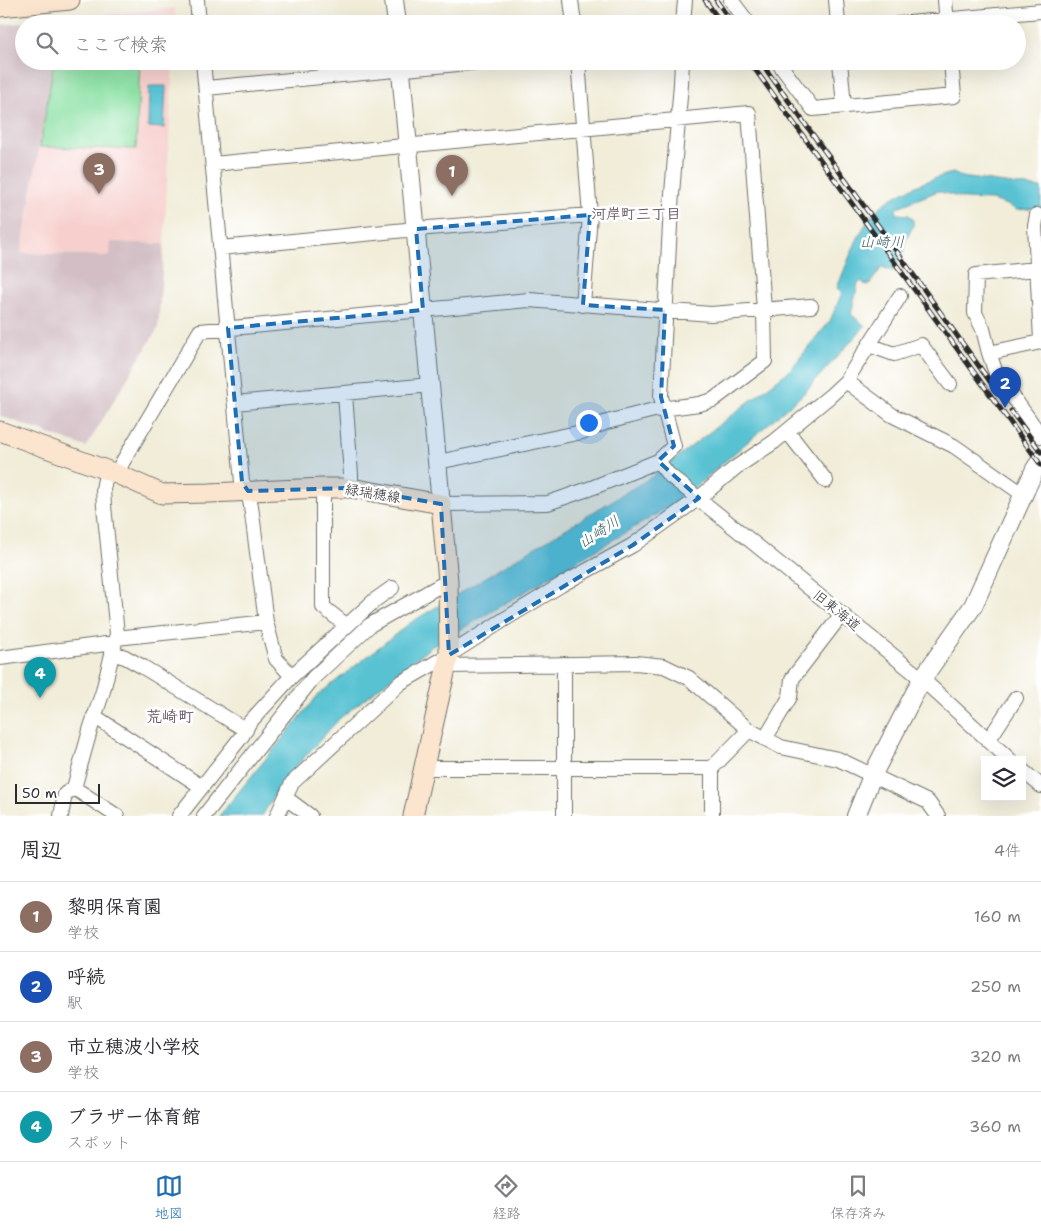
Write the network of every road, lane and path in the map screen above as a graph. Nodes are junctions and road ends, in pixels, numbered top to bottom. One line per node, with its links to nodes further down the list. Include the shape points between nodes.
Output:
1 (70, 0): 9 (main road)
2 (197, 0): 11 (street)
3 (394, 0): 12 (street)
4 (571, 0): 13 (street)
5 (685, 0): 14 (street)
6 (731, 0): 15 (street)
7 (836, 0): 16 (street)
8 (945, 0): 17 (street)
9 (0, 7)
10 (1041, 11): 18 (street)
11 (198, 15)
12 (395, 15)
13 (573, 15)
14 (684, 15)
15 (742, 15)
16 (837, 15)
17 (946, 15)
18 (1007, 15)
19 (204, 70): 27 (street)
20 (365, 70): 27 (street)
21 (400, 70): 31 (street)
22 (579, 70): 30 (street)
23 (682, 70): 29 (street)
24 (784, 70): 28 (street, via 813,109)
25 (841, 70): 28 (street)
26 (952, 70): 28 (street, via 954,96)
27 (206, 88): 32 (street)
28 (844, 106)
29 (678, 119): 30 (street); 41 (street, via 749,113); 43 (street)
30 (584, 128): 31 (street); 33 (street)
31 (407, 146): 32 (street); 35 (street)
32 (213, 164): 36 (street)
33 (590, 215): 35 (street); 39 (street)
34 (1037, 215): 37 (street)
35 (416, 229): 36 (street); 42 (street)
36 (220, 248): 44 (street)
37 (1038, 260): 45 (street); 47 (street, via 976,275 975,313)
38 (900, 296): 46 (street)
39 (583, 305): 42 (street, via 530,300); 43 (street)
40 (811, 306): 41 (street)
41 (764, 309): 43 (street, via 711,314); 53 (street, via 765,361 712,400)
42 (423, 310): 44 (street); 50 (street)
43 (664, 310): 53 (street)
44 (228, 328): 52 (street); 60 (street, via 200,331 122,463)
45 (1041, 341): 47 (street)
46 (869, 345): 48 (street); 49 (street, via 894,354 921,345)
47 (989, 353): 56 (street, via 996,373)
48 (846, 381): 55 (street); 65 (street, via 892,415 954,446)
49 (950, 384)
50 (431, 385): 51 (street); 58 (street)
51 (344, 394): 52 (street); 63 (street)
52 (235, 403): 64 (street, via 242,482)
53 (663, 408): 58 (street, via 582,432); 59 (street, via 674,446)
54 (0, 431): 60 (main road, 緑瑞穂線)
55 (787, 431): 61 (street); 66 (street)
56 (1041, 436)
57 (1041, 460): 65 (street)
58 (438, 462): 67 (street)
59 (660, 462): 66 (street, 旧東海道, via 668,474); 67 (street, via 548,503)
60 (112, 472): 64 (main road, 緑瑞穂線, via 162,494); 73 (street, via 103,489 117,629)
61 (826, 481)
62 (322, 488): 63 (main road, 緑瑞穂線); 64 (main road, 緑瑞穂線); 72 (street, via 323,607)
63 (350, 488): 67 (main road, 緑瑞穂線)
64 (248, 491): 71 (street)
65 (1024, 495): 78 (street, via 973,606)
66 (697, 497): 70 (street, 旧東海道); 74 (street, via 633,545 513,614)
67 (441, 504): 68 (main road)
68 (448, 586): 74 (main road); 98 (street, via 370,625 314,678)
69 (392, 588): 72 (street)
70 (842, 614): 78 (street, 旧東海道); 83 (street, via 792,679 790,697)
71 (266, 622): 73 (street); 77 (street, via 276,659)
72 (347, 626): 77 (street)
73 (114, 646): 75 (street, via 106,644); 80 (street); 81 (street, via 137,664)
74 (449, 657): 76 (street); 86 (main road); 94 (street, via 400,683 292,783)
75 (0, 658)
76 (564, 664): 82 (street, via 664,666 689,678); 87 (street)
77 (292, 676): 81 (street)
78 (922, 679): 84 (street, 旧東海道); 90 (street)
79 (1016, 698): 84 (street)
80 (94, 716): 92 (street); 93 (street)
81 (246, 730): 92 (street)
82 (749, 730): 83 (street); 88 (street)
83 (765, 738): 90 (street, via 781,747 838,759)
84 (988, 741): 85 (street, 旧東海道)
85 (1005, 756)
86 (423, 768): 87 (street); 101 (main road)
87 (564, 768): 88 (street); 102 (street)
88 (712, 768): 103 (street)
89 (1026, 773): 91 (street)
90 (872, 776): 104 (street); 105 (street, via 928,802)
91 (1041, 786)
92 (202, 787): 97 (street)
93 (74, 788): 95 (street, via 65,794); 96 (street)
94 (286, 798): 99 (street); 100 (street)
95 (61, 816)
96 (117, 816)
97 (178, 816)
98 (204, 816)
99 (277, 816)
100 (310, 816)
101 (413, 816)
102 (564, 816)
103 (712, 816)
104 (856, 816)
105 (938, 816)

